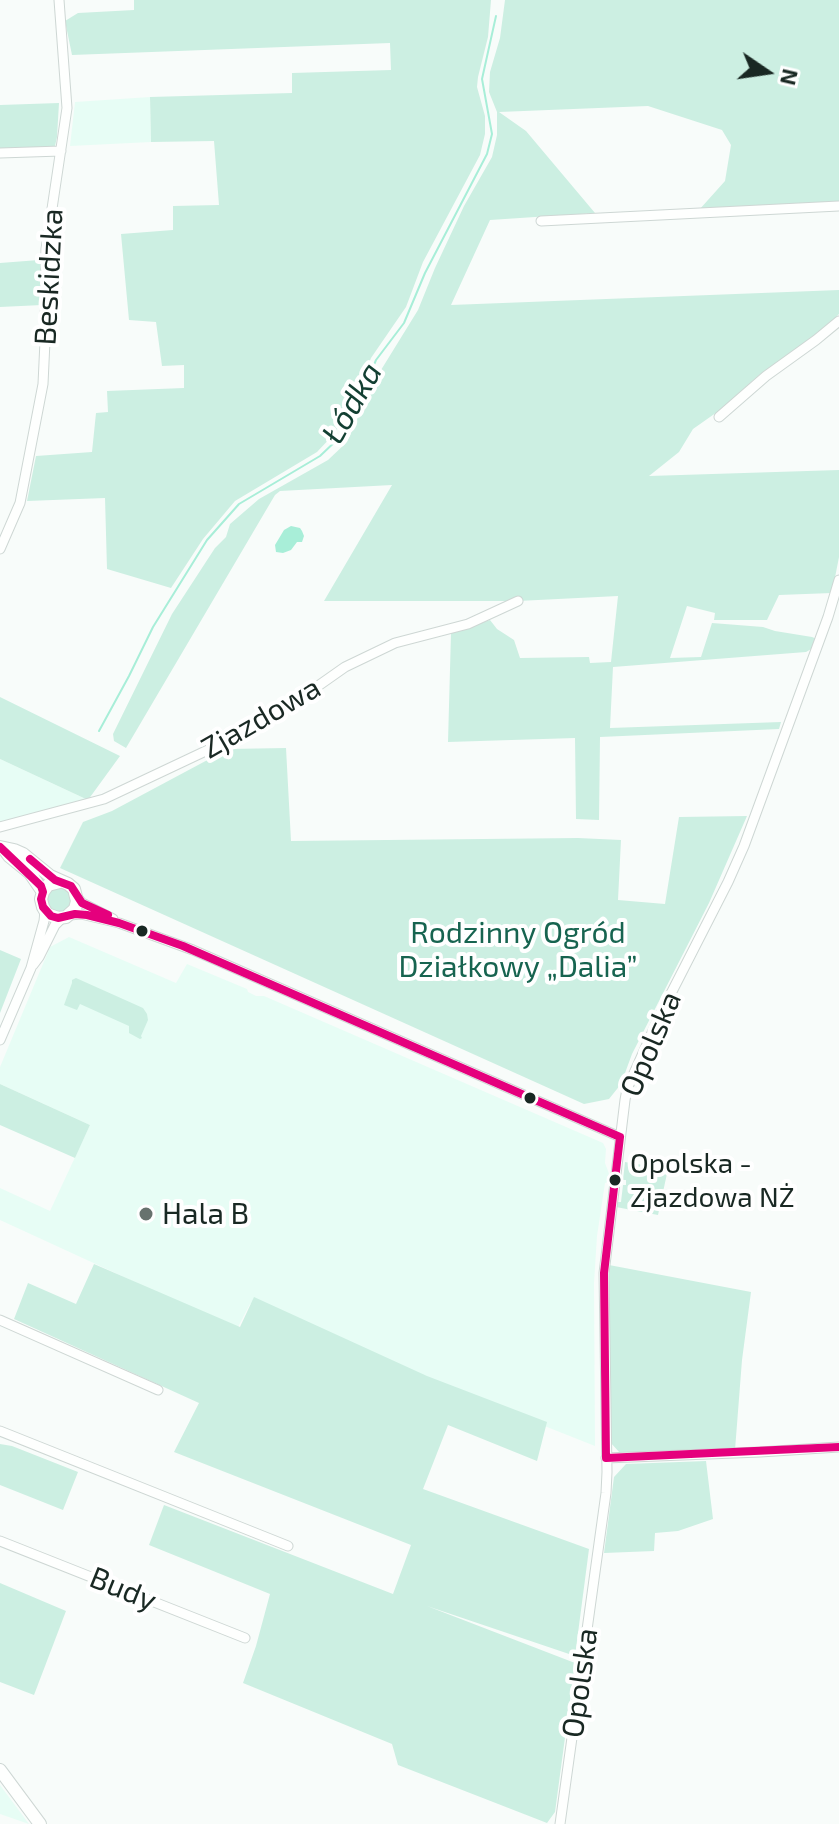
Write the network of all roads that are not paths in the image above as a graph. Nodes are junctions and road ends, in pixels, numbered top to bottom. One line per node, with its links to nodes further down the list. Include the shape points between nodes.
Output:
1 (59, 0): 2 (street, Beskidzka, via 67,108)
2 (61, 151): 3 (street); 8 (street, Beskidzka, via 46,249 43,384 20,503)
3 (0, 153)
4 (839, 206): 5 (street)
5 (541, 221)
6 (839, 321): 7 (street)
7 (719, 417)
8 (0, 549)
9 (839, 580): 21 (street, Opolska, via 744,846 627,1089)
10 (518, 601): 11 (street, Zjazdowa, via 468,624 395,643 345,667 229,740 104,799)
11 (0, 827)
12 (2, 848): 13 (street, via 23,854); 14 (street)
13 (60, 882): 14 (street); 15 (street, via 71,886)
14 (43, 892): 16 (street)
15 (77, 897): 17 (street, via 75,909); 18 (street)
16 (45, 911): 17 (street, via 54,918); 19 (street)
17 (66, 916): 18 (street); 19 (street, via 55,925)
18 (119, 923): 21 (street, via 205,955)
19 (31, 968): 20 (street)
20 (0, 1040)
21 (620, 1137): 26 (street, Opolska, via 604,1273)
22 (0, 1320): 23 (street)
23 (158, 1390)
24 (0, 1431): 28 (street)
25 (839, 1447): 26 (street)
26 (606, 1458): 32 (street, Opolska, via 606,1493)
27 (0, 1541): 29 (street, Budy)
28 (288, 1546)
29 (245, 1638)
30 (0, 1770): 31 (street)
31 (40, 1824)
32 (560, 1824)

